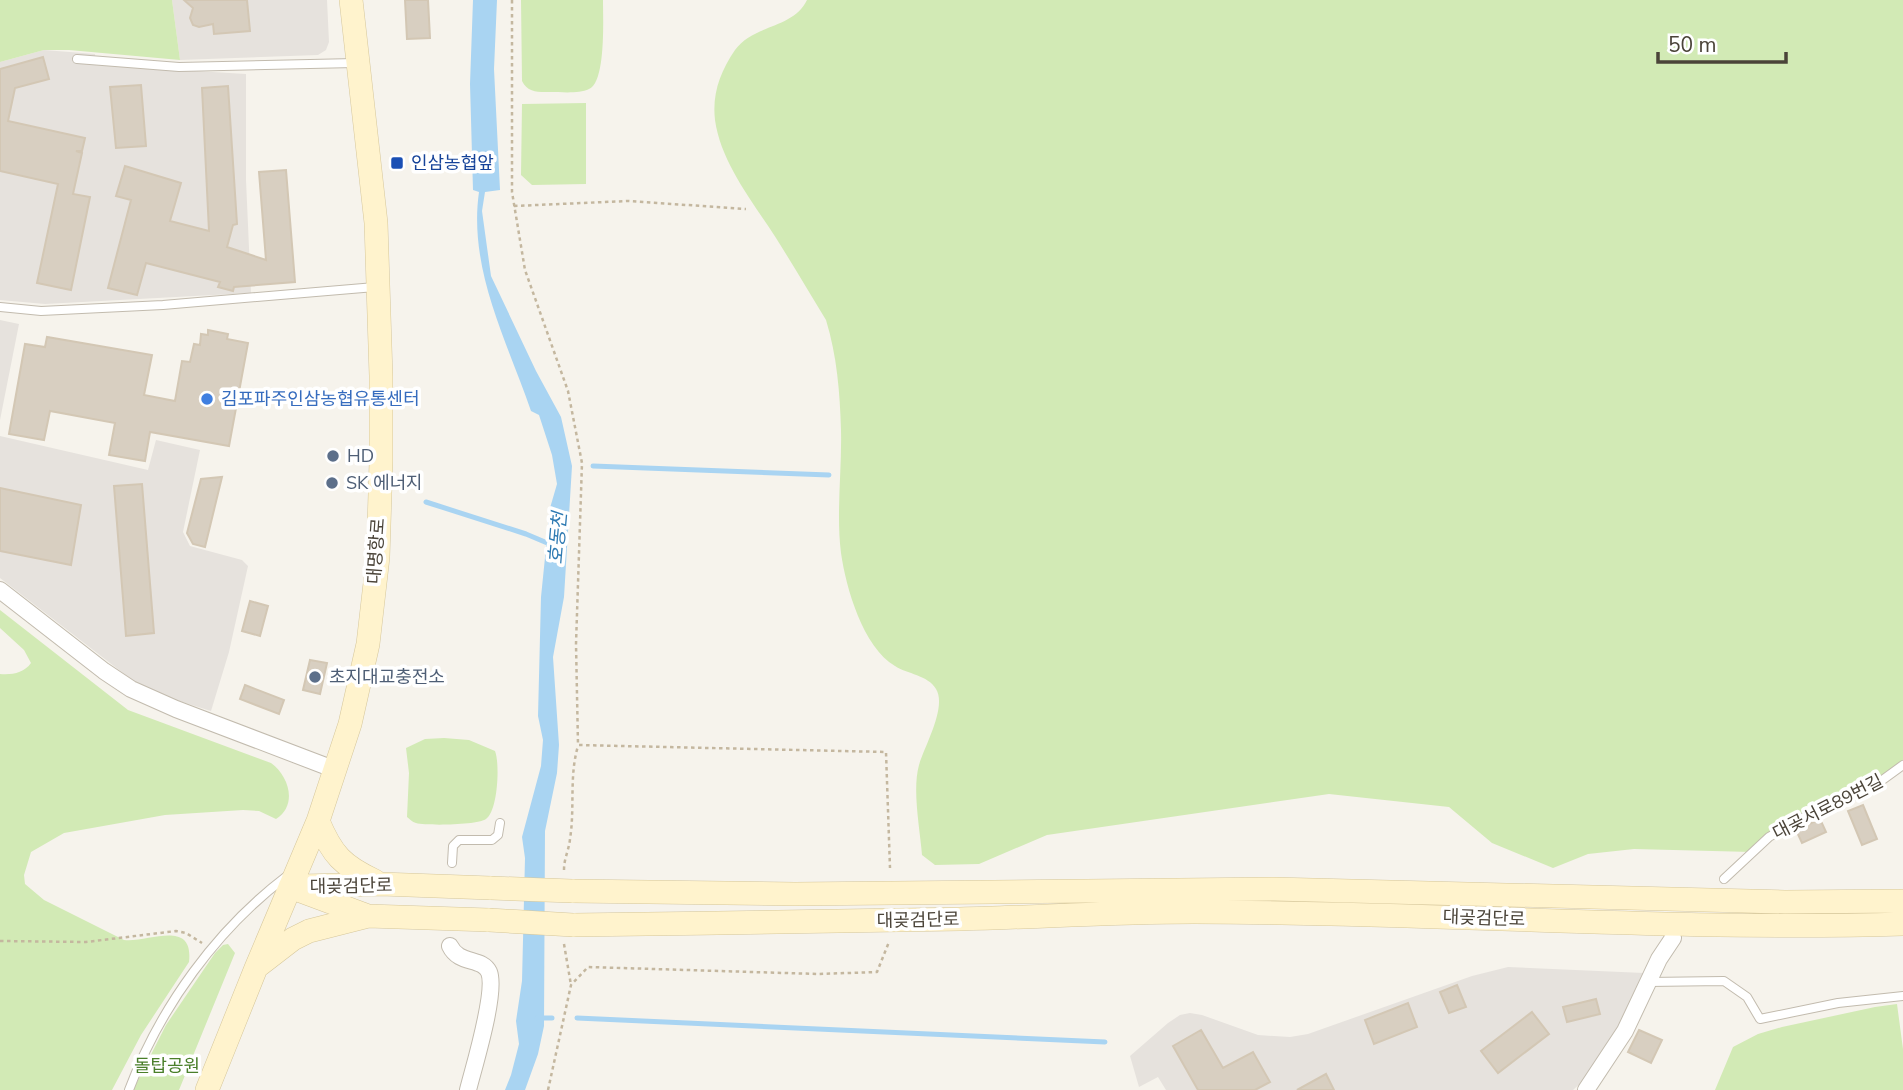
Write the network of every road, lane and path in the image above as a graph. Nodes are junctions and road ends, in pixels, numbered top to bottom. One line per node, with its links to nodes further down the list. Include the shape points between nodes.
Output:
1 (351, 0): 4 (main road, 대명항로)
2 (512, 0): 5 (path)
3 (77, 59): 4 (lane, via 179,67)
4 (358, 63): 7 (main road, 대명항로, via 376,223)
5 (514, 206): 6 (path, via 628,201); 10 (path, via 525,270 568,391 582,463)
6 (746, 208)
7 (378, 287): 8 (lane, via 163,305 41,311); 12 (main road, 대명항로, via 378,557 368,644)
8 (0, 307)
9 (0, 590): 12 (street, via 131,689)
10 (578, 745): 16 (path, via 886,752); 19 (path, via 570,840 564,858)
11 (1903, 765): 18 (lane, 대곶서로89번길, via 1870,789 1769,837)
12 (336, 770): 13 (main road, 대명항로)
13 (318, 821): 17 (main road, 대명항로); 20 (main road, via 337,857 351,870)
14 (500, 823): 15 (lane, via 492,840 459,840 453,845)
15 (452, 863)
16 (890, 868)
17 (294, 877): 20 (main road, 대곶검단로); 22 (main road, 대곶검단로); 29 (lane, via 255,901); 30 (main road, 대명항로)
18 (1724, 879)
19 (568, 881): 20 (main road, 대곶검단로, bridge, via 491,888); 21 (main road, 대곶검단로, via 795,894 1274,889)
20 (382, 884)
21 (1903, 901)
22 (368, 916): 24 (main road, 대곶검단로, bridge, via 489,920); 30 (main road, via 309,931)
23 (1903, 924): 24 (main road, 대곶검단로, via 1777,926 1192,912)
24 (568, 932): 32 (path)
25 (1673, 938): 31 (street)
26 (0, 941): 29 (path, via 86,942 176,931)
27 (889, 942): 32 (path, via 877,972 588,967)
28 (450, 946): 36 (street, via 454,954 488,970 491,984)
29 (211, 949): 34 (lane, via 176,999)
30 (256, 968): 35 (main road, 대명항로)
31 (1648, 982): 33 (lane, via 1724,981 1747,997 1760,1019); 38 (street, via 1625,1031)
32 (571, 985): 37 (path)
33 (1903, 996)
34 (129, 1090)
35 (208, 1090)
36 (468, 1090)
37 (548, 1090)
38 (1587, 1090)

